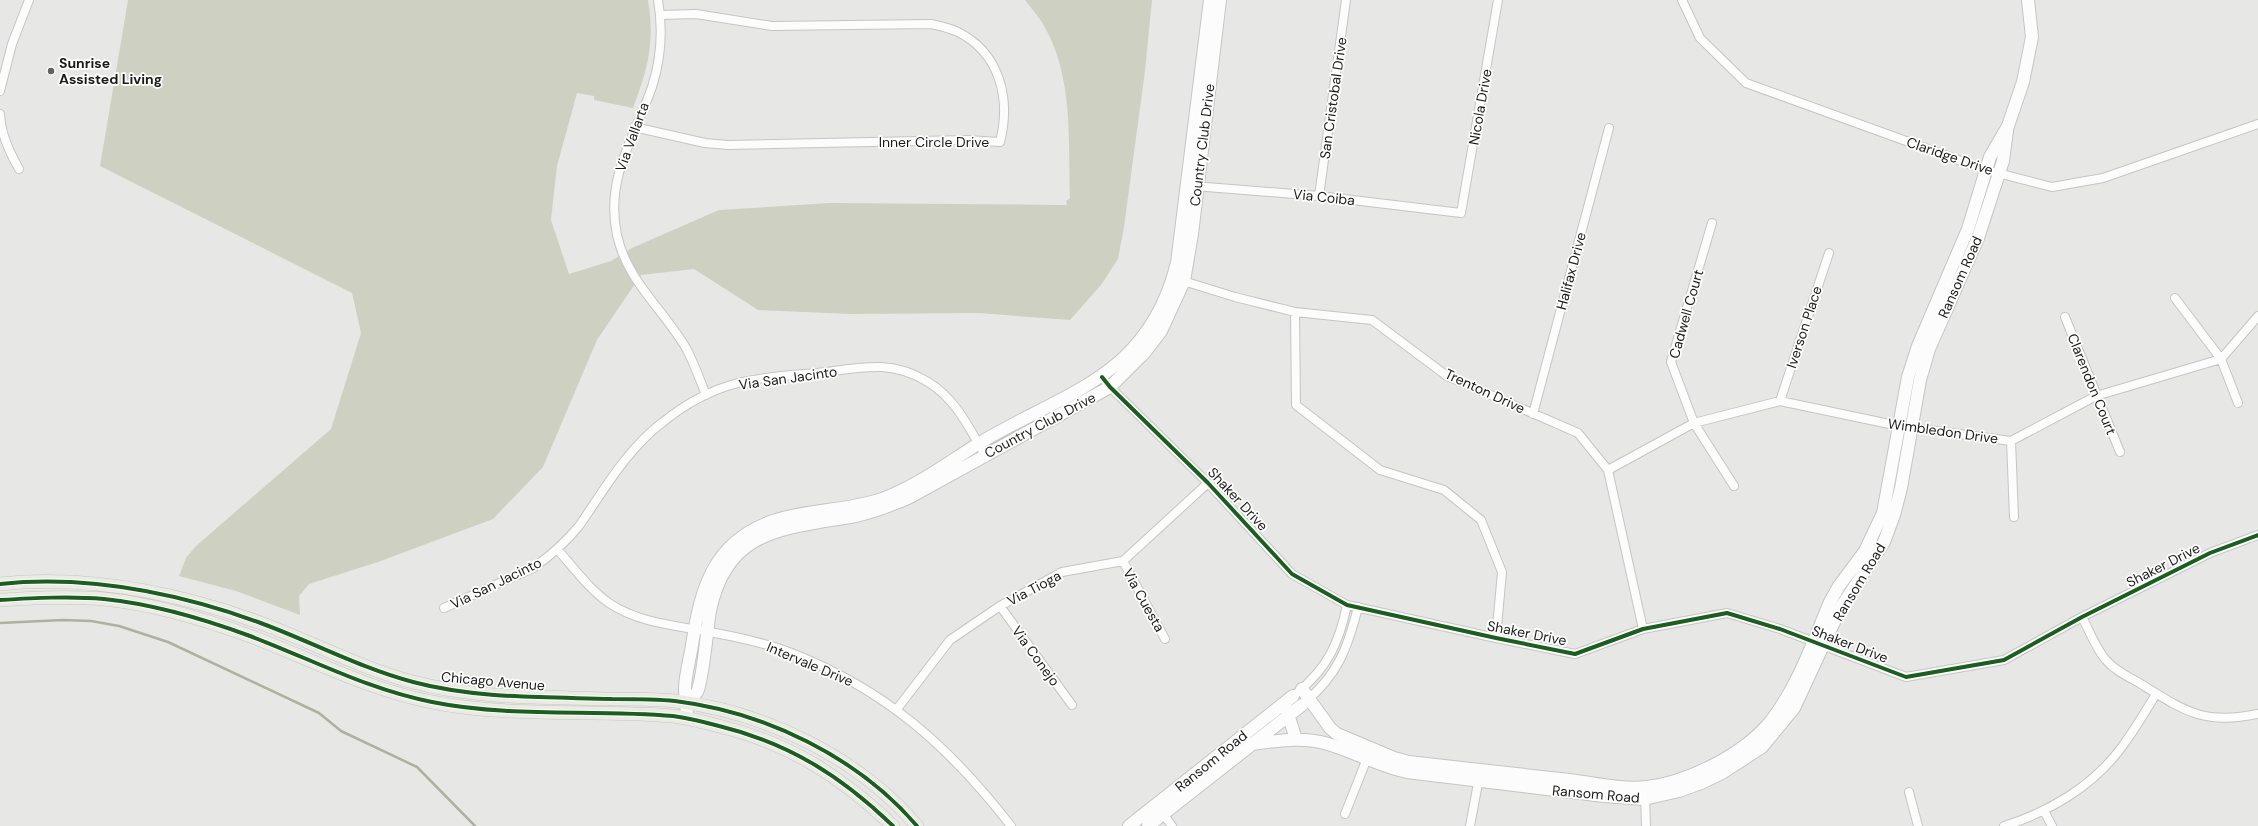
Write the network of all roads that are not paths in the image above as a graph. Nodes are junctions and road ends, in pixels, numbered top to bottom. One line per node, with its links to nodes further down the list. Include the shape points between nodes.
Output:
1 (29, 0): 10 (street, via 12,44)
2 (658, 0): 9 (street, Via Vallarta)
3 (1210, 0): 17 (street, Country Club Drive)
4 (1220, 0): 17 (street, Country Club Drive)
5 (1346, 0): 18 (street, San Cristobal Drive)
6 (1498, 0): 19 (street, Nicola Drive)
7 (1682, 0): 16 (street, Claridge Drive, via 1700,38 1746,83)
8 (2028, 0): 16 (street, Ransom Road, via 2032,36 2023,82 2008,126 2003,161)
9 (660, 15): 13 (street, Via Vallarta, via 656,73); 13 (street, Inner Circle Drive, via 696,14 772,26 932,24 957,31 980,47 996,68 1003,93 1004,124 1000,142 967,140 728,146)
10 (0, 91)
11 (0, 114): 15 (street, via 9,152)
12 (2258, 124): 16 (street, Claridge Drive, via 2103,178 2052,187)
13 (634, 127): 30 (street, Via Vallarta, via 620,162 616,184 617,236 630,271 686,348)
14 (1609, 128): 34 (street, Halifax Drive)
15 (19, 169)
16 (1992, 172): 36 (street, Ransom Road, via 1918,346 1908,377); 37 (street, Ransom Road, via 1978,238 1929,349 1920,380)
17 (1192, 186): 18 (street, Via Coiba); 22 (street, Country Club Drive)
18 (1320, 196): 19 (street, Via Coiba)
19 (1461, 213)
20 (1712, 223): 35 (street, Cadwell Court, via 1671,362)
21 (1829, 253): 32 (street, Iverson Place)
22 (1179, 279): 24 (street, Trenton Drive); 28 (street, Country Club Drive, via 1139,343); 29 (street, Country Club Drive, via 1161,331 1146,352)
23 (2175, 298): 27 (street)
24 (1295, 312): 34 (street, Trenton Drive, via 1372,320 1447,376); 58 (street, via 1296,405 1380,470 1444,490 1481,520 1502,572)
25 (2258, 316): 27 (street)
26 (2065, 317): 31 (street, Clarendon Court)
27 (2221, 359): 31 (street, Wimbledon Drive); 33 (street)
28 (1102, 377): 29 (street, Shaker Drive); 39 (street, Country Club Drive, via 1073,395)
29 (1110, 387): 41 (street, Country Club Drive); 43 (street, Shaker Drive)
30 (706, 395): 39 (street, Via San Jacinto, via 737,383 763,378 882,367 908,372 945,394 960,412); 47 (street, Via San Jacinto, via 662,422 637,445 580,526)
31 (2096, 396): 38 (street, Wimbledon Drive); 40 (street, Clarendon Court)
32 (1780, 401): 35 (street, Wimbledon Drive); 36 (street, Wimbledon Drive)
33 (2238, 403)
34 (1533, 414): 42 (street, Trenton Drive, via 1578,433)
35 (1694, 423): 42 (street, Wimbledon Drive); 44 (street, Cadwell Court)
36 (1899, 426): 37 (street, Wimbledon Drive); 60 (street, Ransom Road, via 1883,513 1865,552 1839,586)
37 (1912, 428): 38 (street, Wimbledon Drive); 60 (street, Ransom Road, via 1894,515 1884,542)
38 (2011, 441): 45 (street)
39 (978, 444): 41 (street, Via San Jacinto); 57 (street, Country Club Drive, via 944,467 886,497 869,503 796,514 750,531 724,554 710,574 701,598)
40 (2120, 452)
41 (985, 455): 57 (street, Country Club Drive, via 910,497 884,508 856,516 782,529 755,542 725,568)
42 (1608, 470): 56 (street, Trenton Drive)
43 (1208, 483): 48 (street); 51 (street, Shaker Drive, via 1292,574)
44 (1734, 486)
45 (2014, 517)
46 (2258, 535): 55 (street, Shaker Drive, via 2210,553)
47 (557, 549): 54 (street, Via San Jacinto, via 533,568); 57 (street, Intervale Drive, via 598,593 616,607 652,621)
48 (1123, 561): 52 (street, Via Tioga, via 1062,572); 59 (street, Via Cuesta)
49 (0, 584): 63 (main road, Chicago Avenue, via 34,581 103,586 151,592 205,604 370,667 438,688 522,696)
50 (0, 600): 68 (main road, Chicago Avenue, via 104,599 146,606 250,636 362,681 403,696 433,703 528,712)
51 (1347, 604): 53 (street, Shaker Drive); 62 (street, via 1334,650)
52 (1000, 606): 64 (street, Via Conejo); 65 (street, Via Tioga, via 950,640)
53 (1358, 607): 58 (street, Shaker Drive); 62 (street, via 1344,653 1328,681)
54 (444, 608)
55 (2082, 617): 60 (street, Shaker Drive, via 2004,660 1906,677); 61 (street, via 2105,660)
56 (1643, 629): 58 (street, Shaker Drive, via 1575,654); 60 (street, Shaker Drive, via 1727,613 1780,628)
57 (701, 630): 63 (street, Country Club Drive, via 685,688); 65 (street, Intervale Drive, via 746,639 788,652 863,687)
58 (1496, 638)
59 (1165, 639)
60 (1817, 644): 74 (street, Ransom Road, via 1783,703 1770,722 1754,737 1698,773)
61 (2156, 694): 66 (street, via 2185,711 2210,717 2236,718); 76 (street, via 2121,748 2102,770)
62 (1298, 698): 67 (street, Ransom Road); 71 (street, Ransom Road, via 1337,734); 75 (street, Ransom Road)
63 (687, 703): 68 (street, Country Club Drive); 79 (main road, Chicago Avenue, via 750,718 801,737 853,768 882,790)
64 (1072, 705)
65 (897, 709): 80 (street, Intervale Drive, via 952,756 981,787)
66 (2258, 714)
67 (1288, 715): 69 (street); 70 (street, Ransom Road)
68 (687, 718): 78 (main road, Chicago Avenue, via 743,732 790,750 839,780)
69 (1296, 739): 70 (street, Ransom Road); 71 (street, Ransom Road)
70 (1251, 744): 75 (street, Ransom Road)
71 (1369, 754): 72 (street, Ransom Road); 77 (street)
72 (1480, 775): 74 (street, Ransom Road); 84 (street)
73 (1909, 792): 86 (street)
74 (1645, 793): 85 (street)
75 (1159, 809): 81 (street, Ransom Road); 82 (street, Ransom Road); 83 (street)
76 (2044, 811): 87 (street); 88 (street)
77 (1345, 814)
78 (892, 826)
79 (917, 826)
80 (1011, 826)
81 (1129, 826)
82 (1148, 826)
83 (1172, 826)
84 (1470, 826)
85 (1646, 826)
86 (1918, 826)
87 (2004, 826)
88 (2052, 826)

